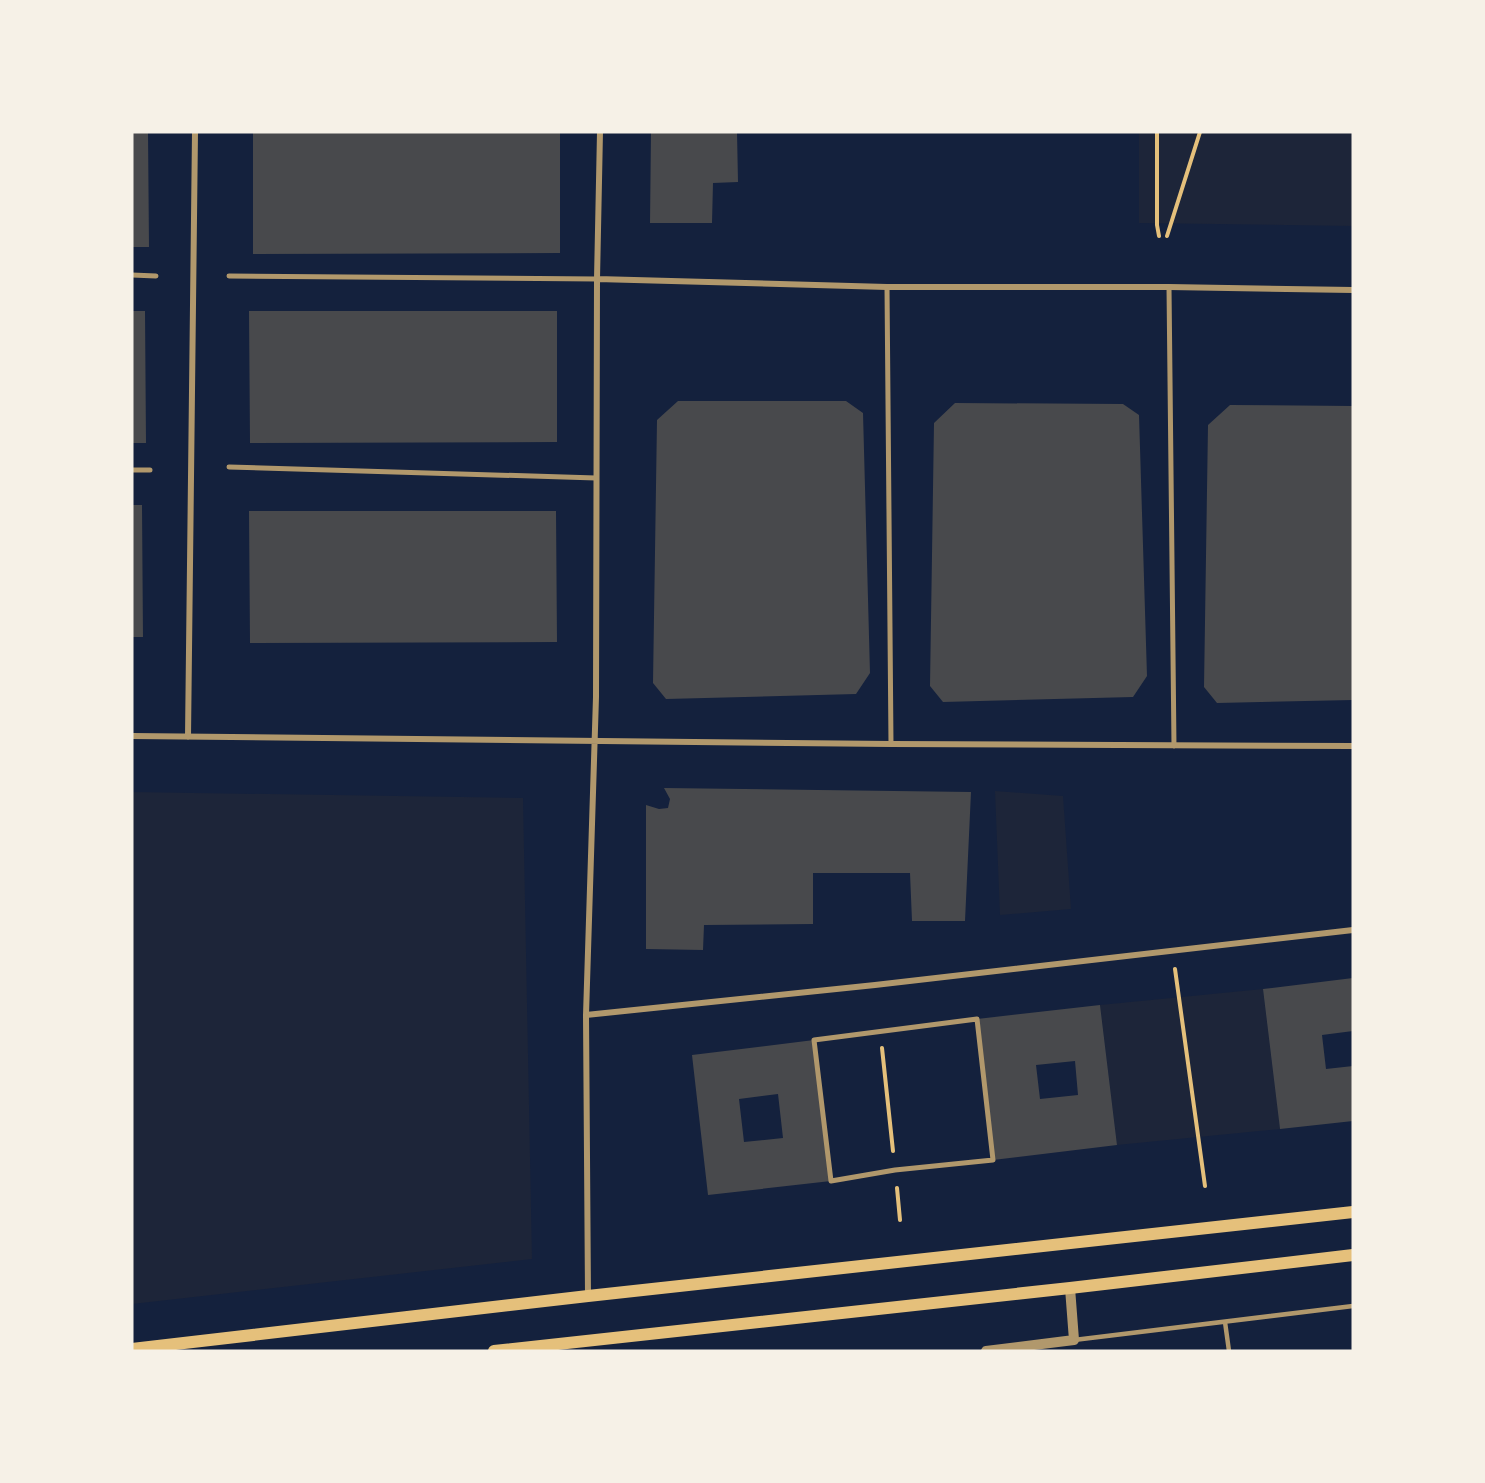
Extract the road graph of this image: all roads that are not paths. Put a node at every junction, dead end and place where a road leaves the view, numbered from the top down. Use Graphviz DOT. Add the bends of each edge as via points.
graph roads {
  1 [pos="195,132"];
  2 [pos="600,132"];
  3 [pos="132,275"];
  4 [pos="156,276"];
  5 [pos="229,276"];
  6 [pos="597,279"];
  7 [pos="887,287"];
  8 [pos="1169,287"];
  9 [pos="1353,290"];
  10 [pos="230,468"];
  11 [pos="132,470"];
  12 [pos="150,470"];
  13 [pos="596,478"];
  14 [pos="132,736"];
  15 [pos="189,737"];
  16 [pos="595,741"];
  17 [pos="891,744"];
  18 [pos="1174,746"];
  19 [pos="1353,746"];
  20 [pos="1353,930"];
  21 [pos="586,1015"];
  22 [pos="880,1030"];
  23 [pos="1353,1212"];
  24 [pos="1353,1255"];
  25 [pos="1070,1288"];
  26 [pos="588,1296"];
  27 [pos="1353,1306"];
  28 [pos="1226,1322"];
  29 [pos="1075,1346"];
  30 [pos="132,1349"];
  31 [pos="494,1351"];
  32 [pos="986,1351"];
  33 [pos="1229,1351"];
  1 -- 15 [label="street"];
  2 -- 6 [label="street"];
  3 -- 4 [label="street"];
  5 -- 6 [label="street"];
  6 -- 7 [label="street"];
  6 -- 13 [label="street"];
  7 -- 8 [label="street"];
  7 -- 17 [label="street"];
  8 -- 9 [label="street"];
  8 -- 18 [label="street"];
  10 -- 13 [label="street"];
  11 -- 12 [label="street"];
  13 -- 16 [label="street"];
  14 -- 15 [label="street"];
  15 -- 16 [label="street"];
  16 -- 17 [label="street"];
  16 -- 21 [label="street"];
  17 -- 18 [label="street"];
  18 -- 19 [label="street"];
  20 -- 21 [label="street"];
  21 -- 26 [label="street"];
  22 -- 22 [label="street" via="814,1040 831,1181 993,1160 977,1019"];
  23 -- 26 [label="main road"];
  24 -- 25 [label="main road"];
  25 -- 29 [label="street"];
  25 -- 31 [label="main road"];
  26 -- 30 [label="main road"];
  27 -- 28 [label="lane"];
  28 -- 29 [label="lane"];
  28 -- 33 [label="lane"];
  29 -- 32 [label="street"];
}
